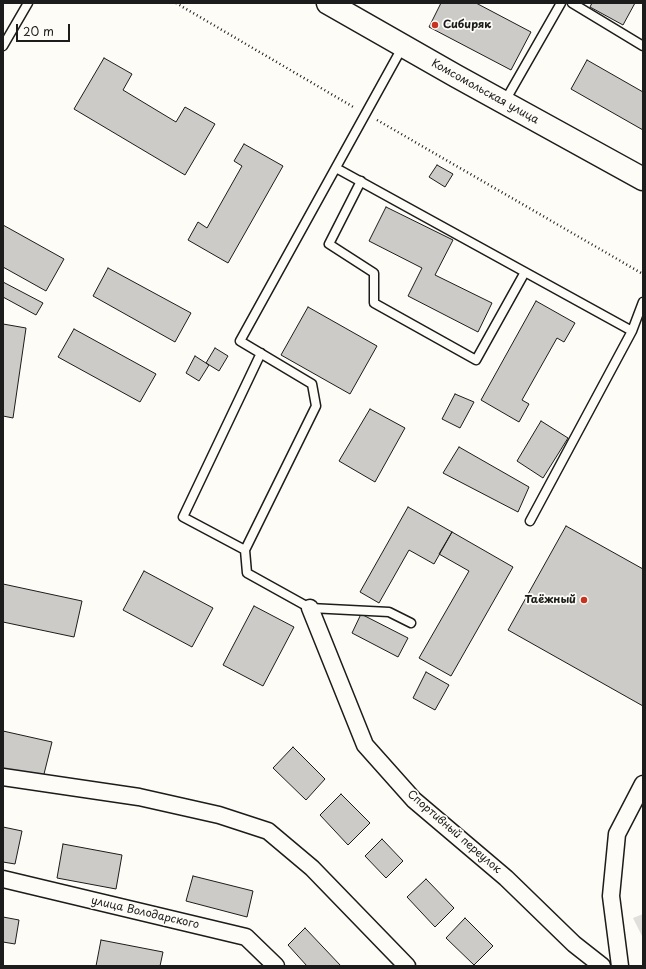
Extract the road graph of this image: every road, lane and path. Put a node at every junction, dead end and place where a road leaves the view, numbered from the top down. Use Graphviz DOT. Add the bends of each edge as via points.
graph roads {
  1 [pos="28,3"];
  2 [pos="176,3"];
  3 [pos="328,3"];
  4 [pos="561,3"];
  5 [pos="572,3"];
  6 [pos="3,46"];
  7 [pos="403,46"];
  8 [pos="643,46"];
  9 [pos="504,103"];
  10 [pos="366,114"];
  11 [pos="336,168"];
  12 [pos="643,179"];
  13 [pos="361,181"];
  14 [pos="525,272"];
  15 [pos="643,274"];
  16 [pos="643,302"];
  17 [pos="632,331"];
  18 [pos="261,353"];
  19 [pos="530,521"];
  20 [pos="246,550"];
  21 [pos="310,608"];
  22 [pos="411,623"];
  23 [pos="3,777"];
  24 [pos="642,787"];
  25 [pos="3,879"];
  26 [pos="276,966"];
  27 [pos="407,966"];
  28 [pos="602,966"];
  29 [pos="620,966"];
  1 -- 6 [label="lane"];
  2 -- 10 [label="path"];
  3 -- 7 [label="main road, Комсомольская улица"];
  4 -- 9 [label="lane"];
  5 -- 8 [label="lane"];
  7 -- 9 [label="main road, Комсомольская улица"];
  7 -- 10 [label="lane"];
  9 -- 12 [label="main road, Комсомольская улица"];
  10 -- 11 [label="lane"];
  10 -- 15 [label="path"];
  11 -- 13 [label="lane"];
  11 -- 18 [label="lane" via="240,340"];
  13 -- 14 [label="lane"];
  13 -- 14 [label="lane" via="329,244 374,272 374,303 476,360"];
  14 -- 17 [label="lane"];
  16 -- 17 [label="lane"];
  17 -- 19 [label="lane"];
  18 -- 20 [label="lane" via="312,384 316,406"];
  18 -- 20 [label="lane" via="183,517"];
  20 -- 21 [label="lane" via="247,573"];
  21 -- 22 [label="lane" via="389,612"];
  21 -- 28 [label="street, Спортивный переулок" via="365,745 414,800 506,878 574,944"];
  23 -- 27 [label="street" via="139,797 219,815 268,831 312,868"];
  24 -- 29 [label="street" via="617,834 610,896"];
  25 -- 26 [label="street, улица Володарского" via="246,937"];
}
